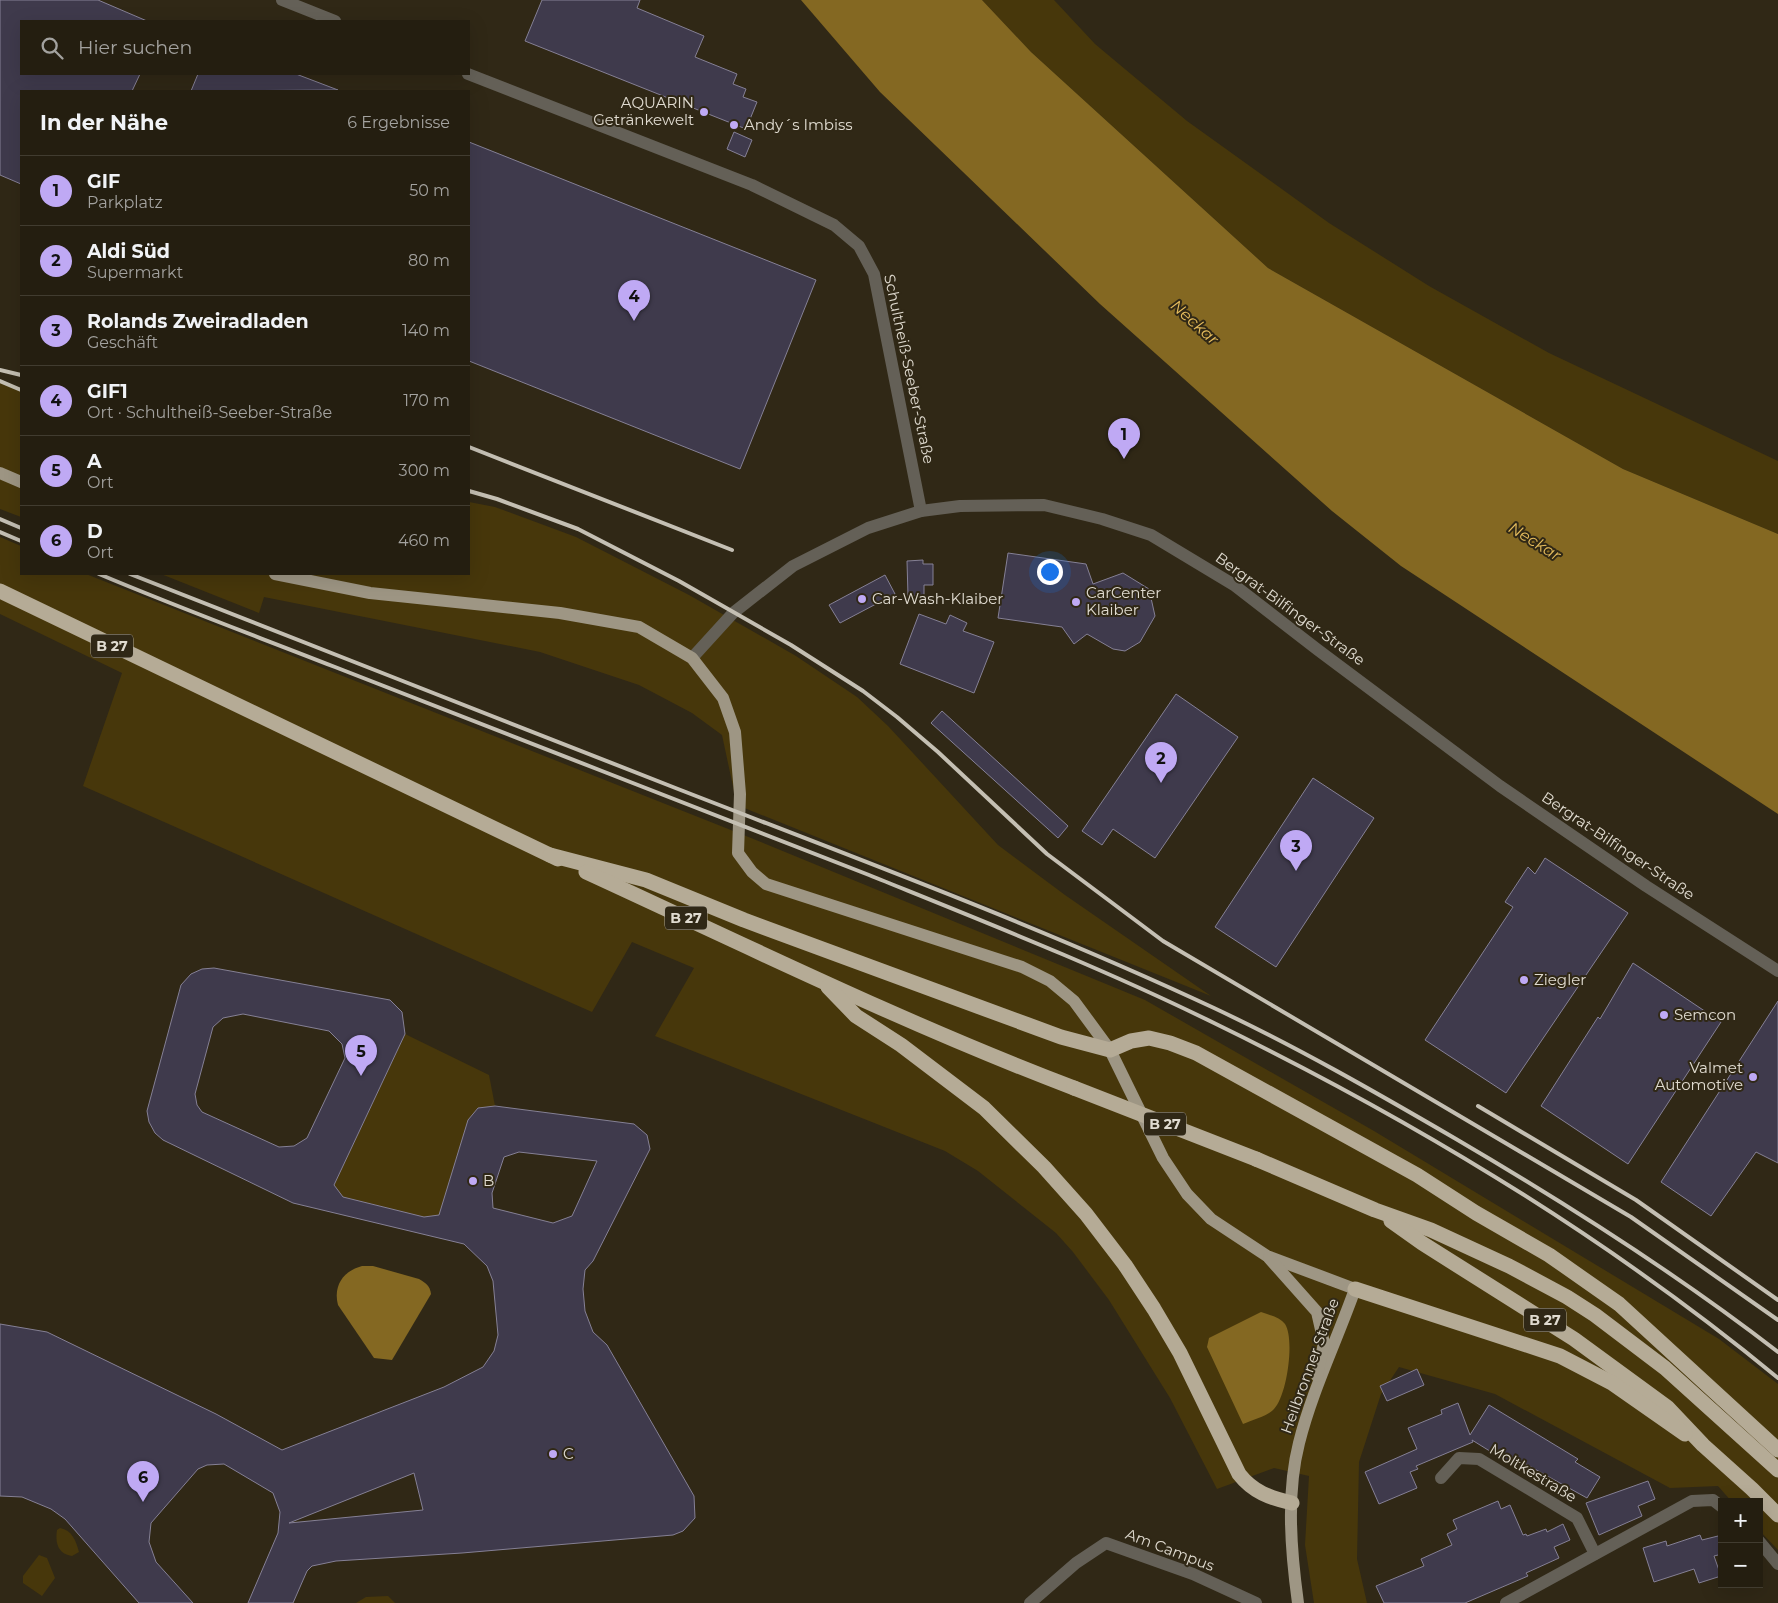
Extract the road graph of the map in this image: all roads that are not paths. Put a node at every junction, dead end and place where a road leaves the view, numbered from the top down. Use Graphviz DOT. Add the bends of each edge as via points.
graph roads {
  1 [pos="282,0"];
  2 [pos="333,20"];
  3 [pos="470,75"];
  4 [pos="0,473"];
  5 [pos="20,482"];
  6 [pos="922,511"];
  7 [pos="280,575"];
  8 [pos="0,591"];
  9 [pos="692,658"];
  10 [pos="550,856"];
  11 [pos="1778,971"];
  12 [pos="822,981"];
  13 [pos="1110,1050"];
  14 [pos="1376,1210"];
  15 [pos="1268,1256"];
  16 [pos="1355,1289"];
  17 [pos="1308,1415"];
  18 [pos="1703,1445"];
  19 [pos="1778,1450"];
  20 [pos="1778,1470"];
  21 [pos="1441,1478"];
  22 [pos="1292,1503"];
  23 [pos="1718,1504"];
  24 [pos="1778,1515"];
  25 [pos="1760,1543"];
  26 [pos="1595,1554"];
  27 [pos="1778,1564"];
  28 [pos="1030,1603"];
  29 [pos="1256,1603"];
  30 [pos="1298,1603"];
  31 [pos="1506,1603"];
  1 -- 2 [label="street"];
  3 -- 6 [label="street, Schultheiß-Seeber-Straße" via="752,185 834,225 851,238 874,274"];
  4 -- 5 [label="main road"];
  6 -- 9 [label="street, Bergrat-Bilfinger-Straße" via="868,528 793,566 733,613"];
  6 -- 11 [label="street, Bergrat-Bilfinger-Straße" via="960,506 1044,505 1151,535 1234,584 1500,786 1653,891"];
  7 -- 9 [label="main road" via="370,593 560,613 639,627"];
  8 -- 10 [label="highway, B 27"];
  9 -- 13 [label="main road" via="723,698 735,732 740,794 738,853 752,872 766,884 1022,968 1050,982 1074,1001"];
  10 -- 12 [label="highway, B 27"];
  10 -- 13 [label="highway" via="646,880 744,920 1060,1036"];
  12 -- 14 [label="highway, B 27, bridge" via="1011,1064 1256,1159"];
  12 -- 22 [label="highway" via="856,1016 901,1045 984,1108 1044,1167 1092,1222 1154,1309 1180,1353 1239,1474 1269,1498"];
  13 -- 15 [label="main road" via="1163,1158 1187,1194 1211,1219"];
  13 -- 19 [label="highway" via="1149,1038 1196,1054 1417,1175 1549,1255 1619,1304"];
  14 -- 18 [label="highway, B 27" via="1422,1243 1574,1339 1667,1407"];
  14 -- 20 [label="highway, B 27" via="1431,1230 1510,1266 1588,1311 1665,1368"];
  15 -- 16 [label="main road"];
  15 -- 17 [label="main road" via="1317,1312 1324,1343"];
  16 -- 17 [label="main road, Heilbronner Straße"];
  16 -- 18 [label="highway" via="1560,1356 1612,1383"];
  17 -- 22 [label="main road, Heilbronner Straße" via="1299,1444"];
  18 -- 24 [label="highway, B 27"];
  21 -- 26 [label="street, Moltkestraße" via="1459,1458 1479,1458 1577,1518"];
  22 -- 30 [label="main road, Heilbronner Straße"];
  23 -- 26 [label="street" via="1713,1500 1692,1501"];
  25 -- 27 [label="street"];
  26 -- 31 [label="street"];
  28 -- 29 [label="street, Am Campus" via="1076,1563 1106,1543 1193,1574"];
}
